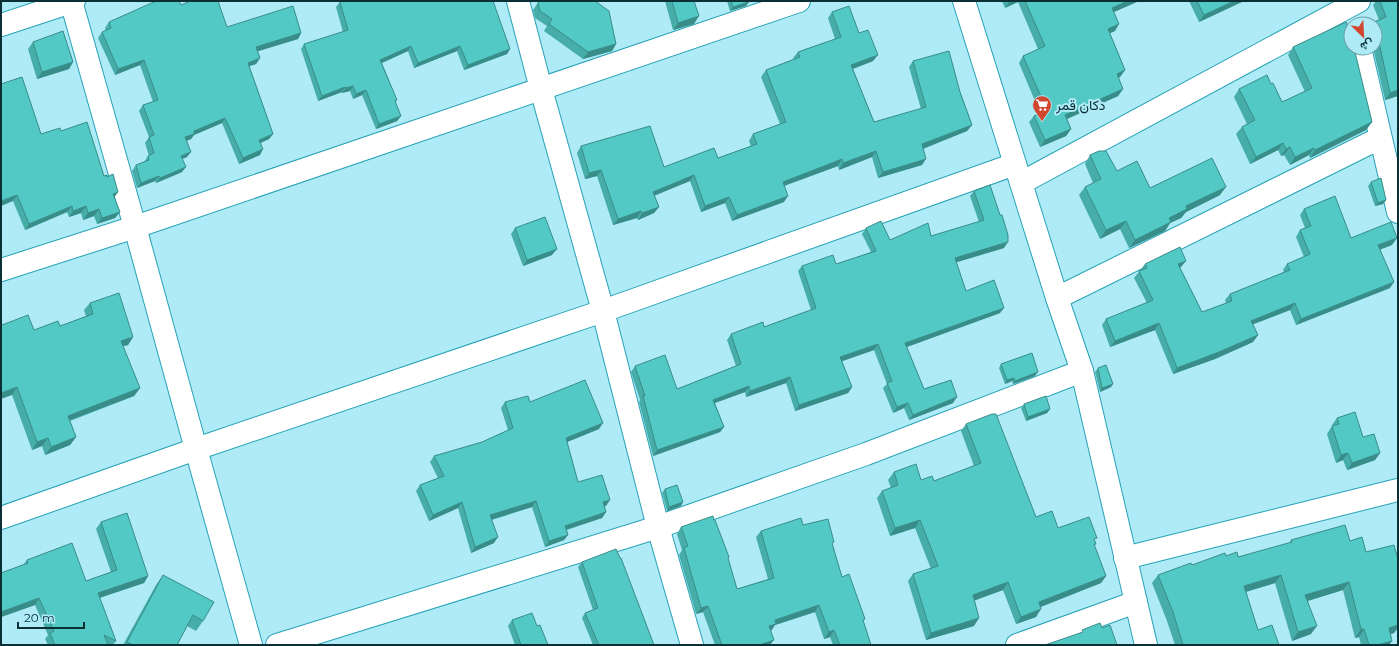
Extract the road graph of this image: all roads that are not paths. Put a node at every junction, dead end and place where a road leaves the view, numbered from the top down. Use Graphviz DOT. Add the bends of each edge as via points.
graph roads {
  1 [pos="72,1"];
  2 [pos="518,1"];
  3 [pos="799,1"];
  4 [pos="964,1"];
  5 [pos="1353,8"];
  6 [pos="1,25"];
  7 [pos="1362,56"];
  8 [pos="541,89"];
  9 [pos="1380,138"];
  10 [pos="1018,174"];
  11 [pos="1398,212"];
  12 [pos="135,227"];
  13 [pos="1,270"];
  14 [pos="1057,298"];
  15 [pos="603,311"];
  16 [pos="1082,371"];
  17 [pos="196,449"];
  18 [pos="1398,490"];
  19 [pos="1,518"];
  20 [pos="658,528"];
  21 [pos="1125,558"];
  22 [pos="1136,602"];
  23 [pos="252,645"];
  24 [pos="278,645"];
  25 [pos="692,645"];
  26 [pos="1017,645"];
  27 [pos="1146,645"];
  1 -- 6 [label="street"];
  1 -- 12 [label="street"];
  2 -- 8 [label="street"];
  3 -- 8 [label="street"];
  4 -- 10 [label="street"];
  5 -- 10 [label="street"];
  7 -- 9 [label="street"];
  8 -- 12 [label="street"];
  8 -- 15 [label="street"];
  9 -- 11 [label="street"];
  9 -- 14 [label="street"];
  10 -- 14 [label="street"];
  10 -- 15 [label="street"];
  12 -- 13 [label="street"];
  12 -- 17 [label="street"];
  14 -- 16 [label="street"];
  15 -- 17 [label="street"];
  15 -- 20 [label="street"];
  16 -- 20 [label="street" via="866,454"];
  16 -- 21 [label="street"];
  17 -- 19 [label="street"];
  17 -- 23 [label="street"];
  18 -- 21 [label="street"];
  20 -- 24 [label="street"];
  20 -- 25 [label="street"];
  21 -- 22 [label="street"];
  22 -- 26 [label="street"];
  22 -- 27 [label="street"];
}
